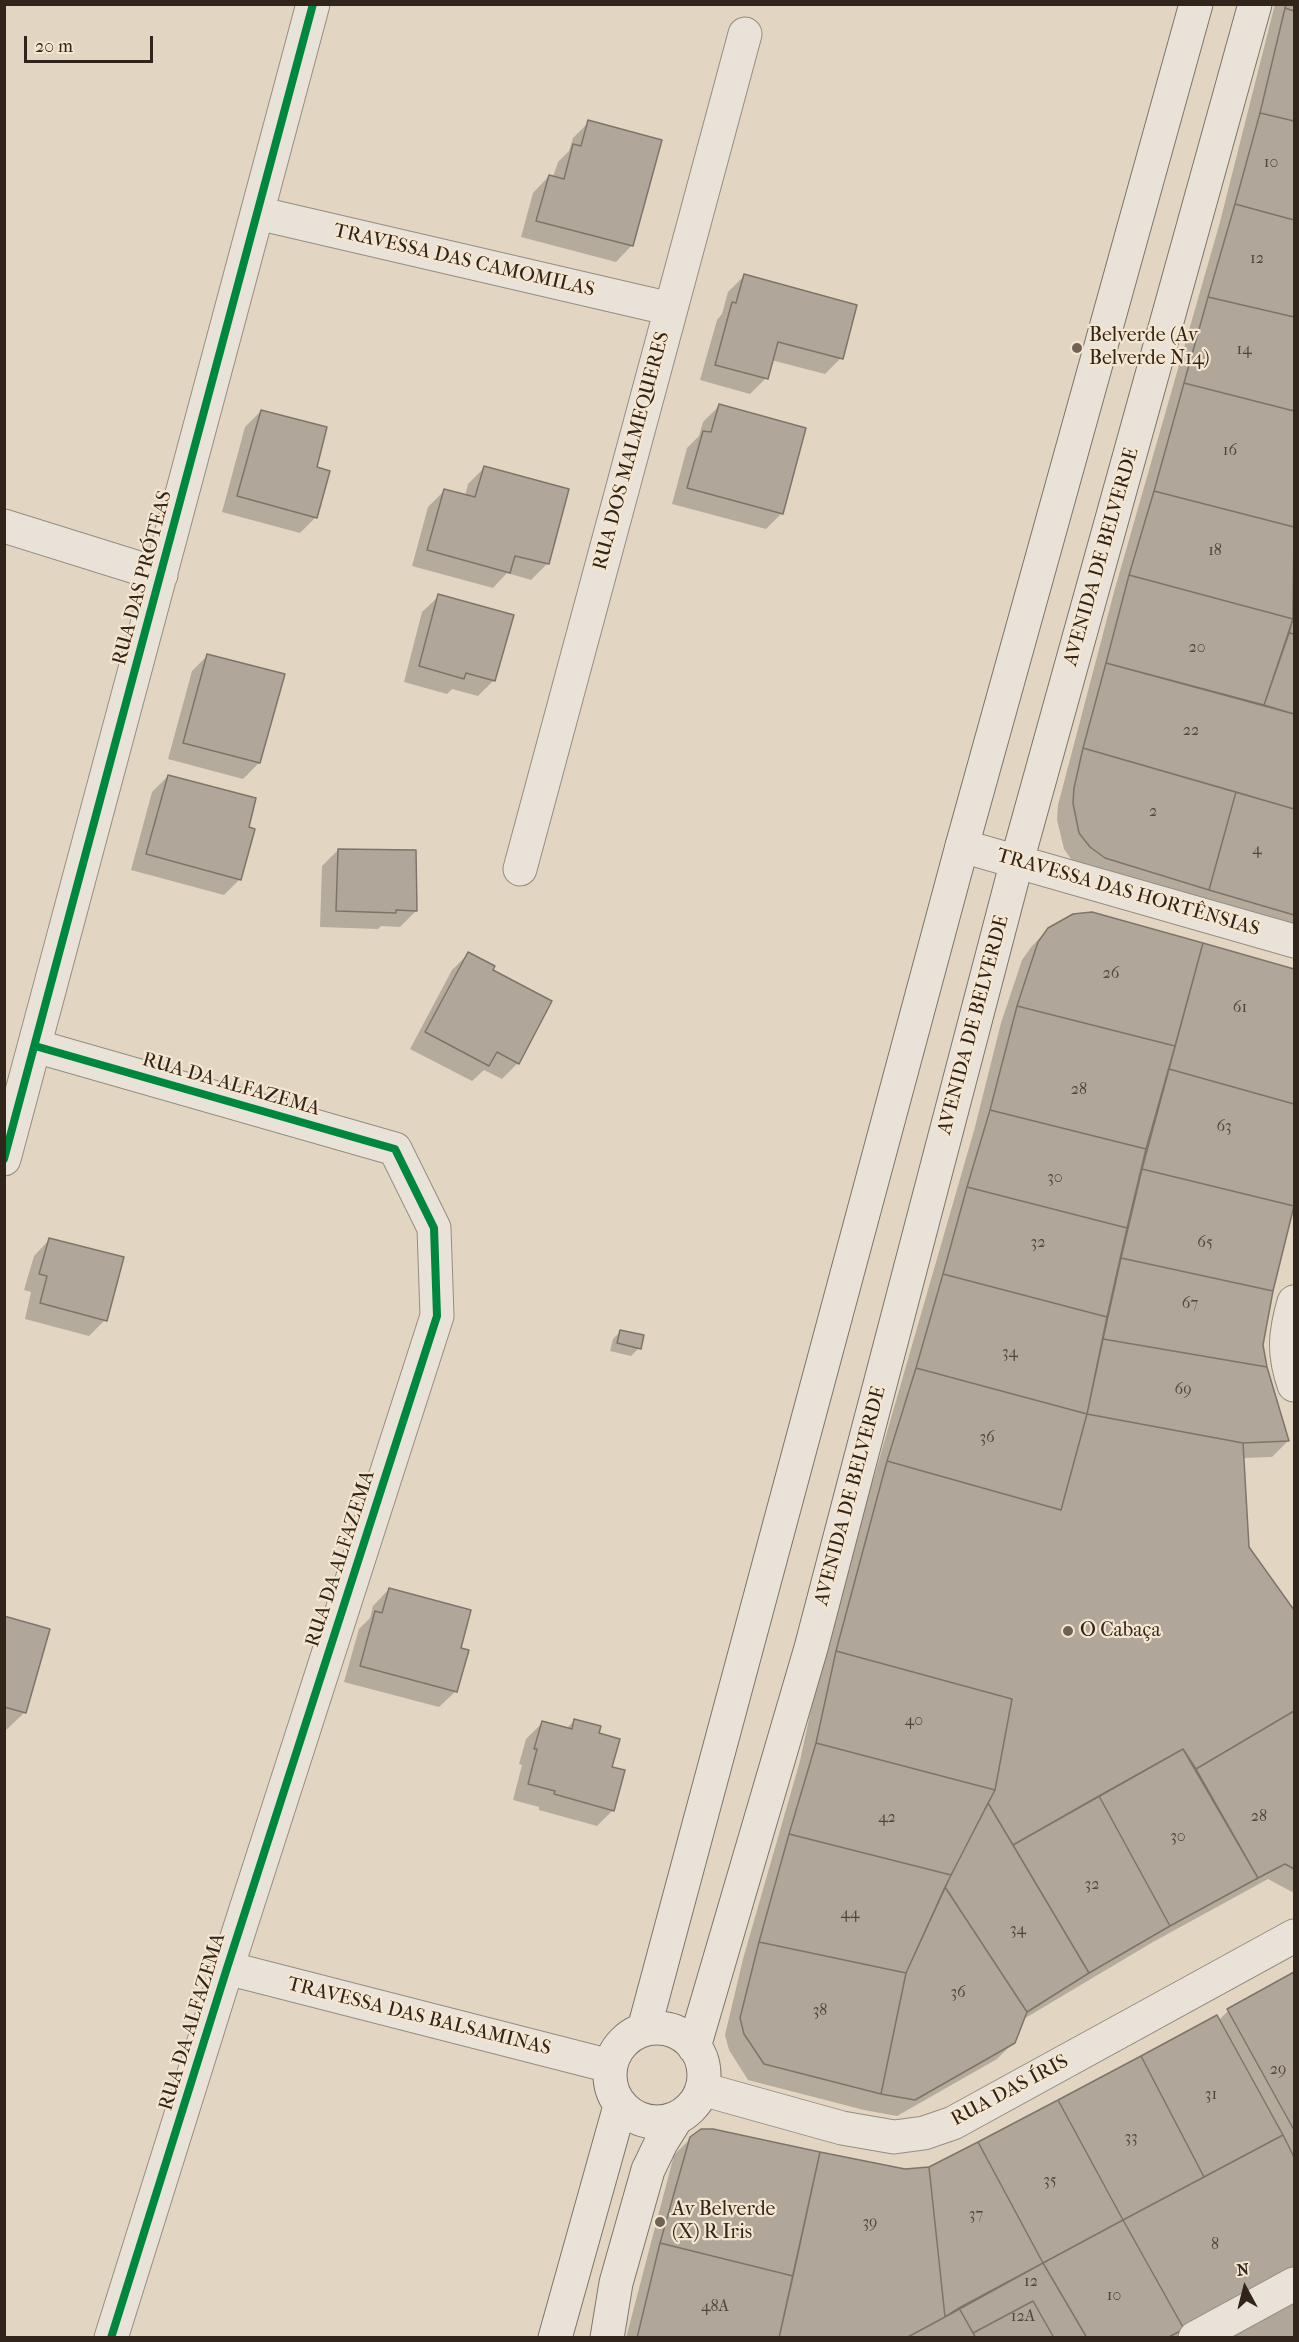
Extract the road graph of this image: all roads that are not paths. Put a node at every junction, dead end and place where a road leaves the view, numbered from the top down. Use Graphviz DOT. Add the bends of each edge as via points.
graph roads {
  1 [pos="313,4"];
  2 [pos="1196,4"];
  3 [pos="1255,4"];
  4 [pos="745,34"];
  5 [pos="257,213"];
  6 [pos="670,309"];
  7 [pos="4,526"];
  8 [pos="161,575"];
  9 [pos="962,846"];
  10 [pos="1017,861"];
  11 [pos="520,869"];
  12 [pos="1294,941"];
  13 [pos="35,1046"];
  14 [pos="4,1159"];
  15 [pos="1294,1302"];
  16 [pos="1294,1385"];
  17 [pos="1294,1936"];
  18 [pos="227,1968"];
  19 [pos="644,2029"];
  20 [pos="694,2047"];
  21 [pos="610,2066"];
  22 [pos="702,2089"];
  23 [pos="620,2106"];
  24 [pos="676,2119"];
  25 [pos="1294,2284"];
  26 [pos="111,2337"];
  27 [pos="555,2337"];
  28 [pos="607,2337"];
  29 [pos="1195,2337"];
  1 -- 5 [label="street, RUA DAS PRÓTEAS"];
  2 -- 9 [label="street"];
  3 -- 10 [label="street, AVENIDA DE BELVERDE"];
  4 -- 6 [label="street, RUA DOS MALMEQUERES"];
  5 -- 6 [label="street, TRAVESSA DAS CAMOMILAS"];
  5 -- 8 [label="street, RUA DAS PRÓTEAS"];
  6 -- 11 [label="street, RUA DOS MALMEQUERES"];
  7 -- 8 [label="street"];
  8 -- 13 [label="street, RUA DAS PRÓTEAS"];
  9 -- 10 [label="street, TRAVESSA DAS HORTÊNSIAS"];
  9 -- 19 [label="street"];
  10 -- 12 [label="street, TRAVESSA DAS HORTÊNSIAS"];
  10 -- 20 [label="street, AVENIDA DE BELVERDE" via="811,1648"];
  13 -- 14 [label="street, RUA DAS PRÓTEAS"];
  13 -- 18 [label="street, RUA DA ALFAZEMA" via="395,1149 434,1228 437,1316"];
  15 -- 16 [label="street" via="1286,1347"];
  17 -- 22 [label="street, RUA DAS ÍRIS" via="953,2123 924,2133 894,2137 842,2128"];
  18 -- 21 [label="street, TRAVESSA DAS BALSAMINAS"];
  18 -- 26 [label="street, RUA DA ALFAZEMA"];
  19 -- 20 [label="street" via="675,2032"];
  19 -- 21 [label="street" via="618,2048"];
  20 -- 22 [label="street" via="704,2067"];
  21 -- 23 [label="street" via="612,2092"];
  22 -- 24 [label="street" via="690,2110"];
  23 -- 24 [label="street" via="646,2122"];
  23 -- 27 [label="street"];
  24 -- 28 [label="street" via="648,2169 616,2283"];
  25 -- 29 [label="street"];
}
